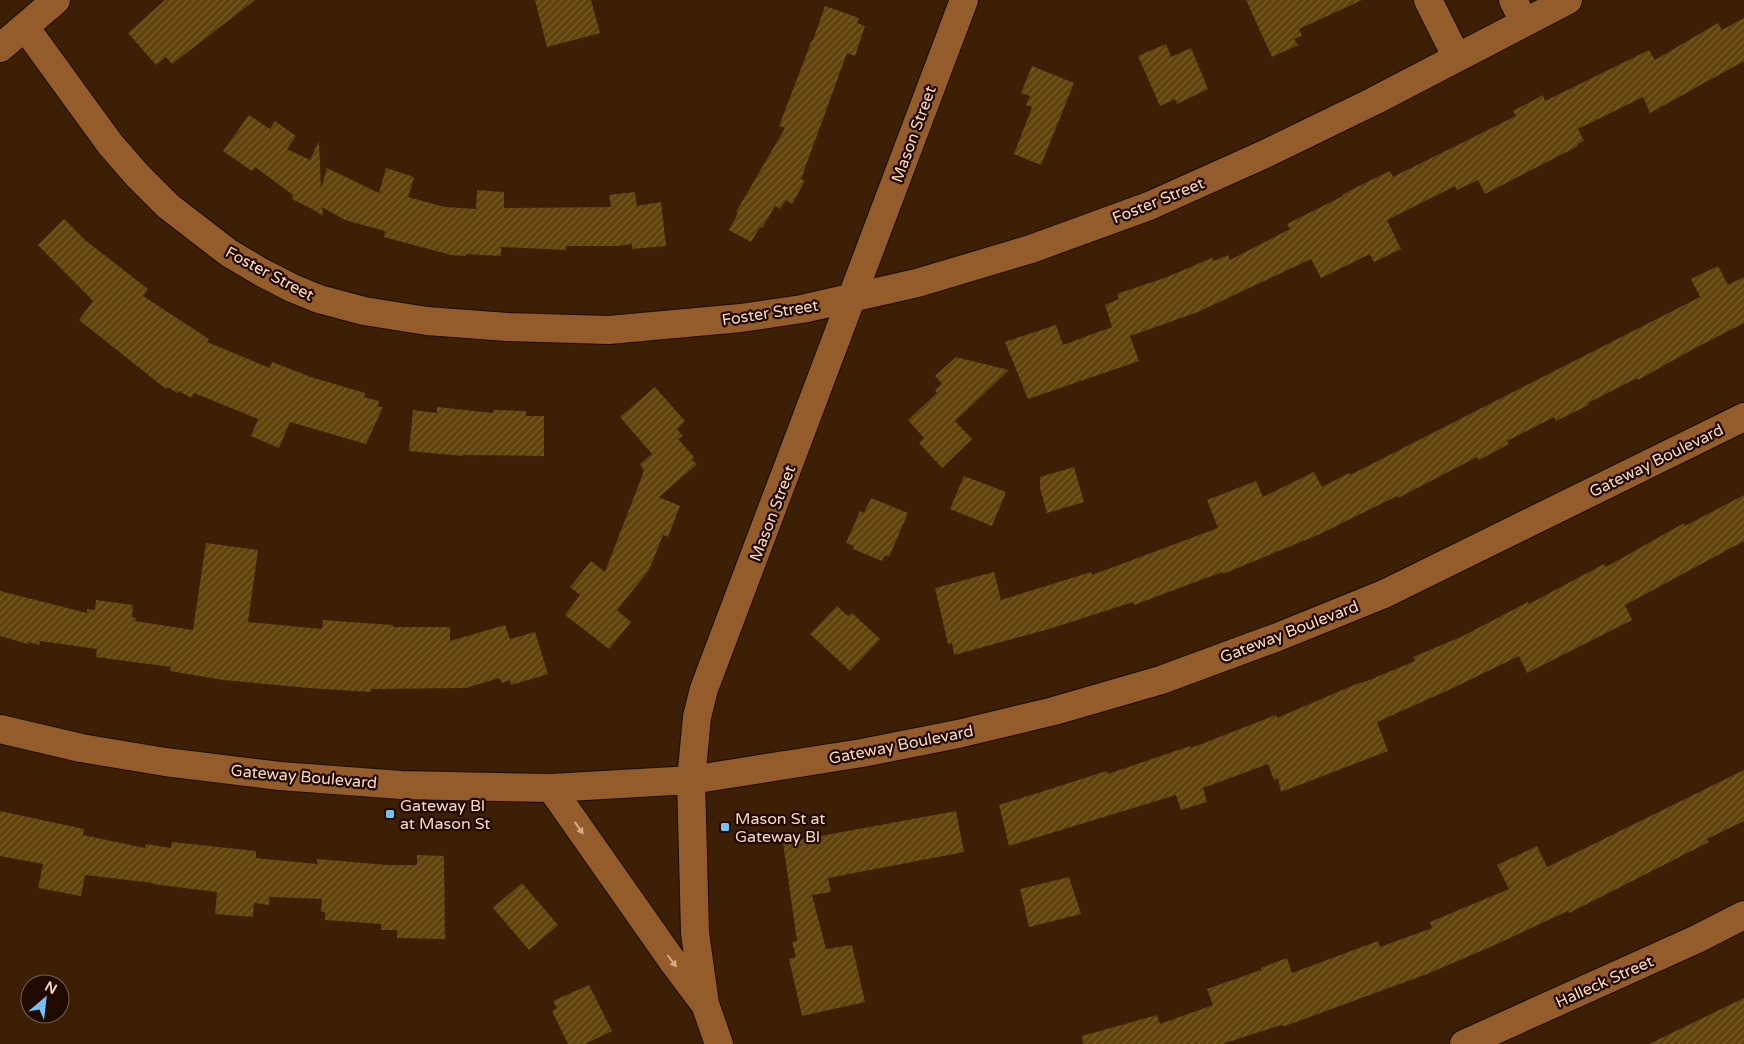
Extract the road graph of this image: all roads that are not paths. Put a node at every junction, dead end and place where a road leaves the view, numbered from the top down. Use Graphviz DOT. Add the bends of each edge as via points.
graph roads {
  1 [pos="56,0"];
  2 [pos="964,0"];
  3 [pos="1428,0"];
  4 [pos="1568,0"];
  5 [pos="1519,11"];
  6 [pos="25,27"];
  7 [pos="0,48"];
  8 [pos="1456,58"];
  9 [pos="853,297"];
  10 [pos="1744,416"];
  11 [pos="0,729"];
  12 [pos="691,780"];
  13 [pos="551,788"];
  14 [pos="1744,915"];
  15 [pos="705,1004"];
  16 [pos="719,1044"];
  17 [pos="1464,1044"];
  1 -- 6 [label="street"];
  2 -- 9 [label="street, Mason Street"];
  3 -- 8 [label="street"];
  4 -- 5 [label="street, Foster Street"];
  5 -- 8 [label="street, Foster Street"];
  6 -- 7 [label="street"];
  6 -- 9 [label="street, Foster Street" via="110,144 168,206 229,253 276,280 319,299 364,311 427,321 610,330 741,318"];
  8 -- 9 [label="street, Foster Street" via="1274,150 1149,206 1031,249 916,284"];
  9 -- 12 [label="street, Mason Street" via="704,689 696,717"];
  10 -- 12 [label="street, Gateway Boulevard" via="1384,594 1161,680 958,734"];
  11 -- 13 [label="street, Gateway Boulevard" via="166,762 280,776 401,785"];
  12 -- 13 [label="street, Gateway Boulevard"];
  12 -- 15 [label="street, Mason Street" via="695,933"];
  13 -- 15 [label="street, one-way"];
  14 -- 17 [label="street, Halleck Street"];
  15 -- 16 [label="street, Mason Street"];
}
